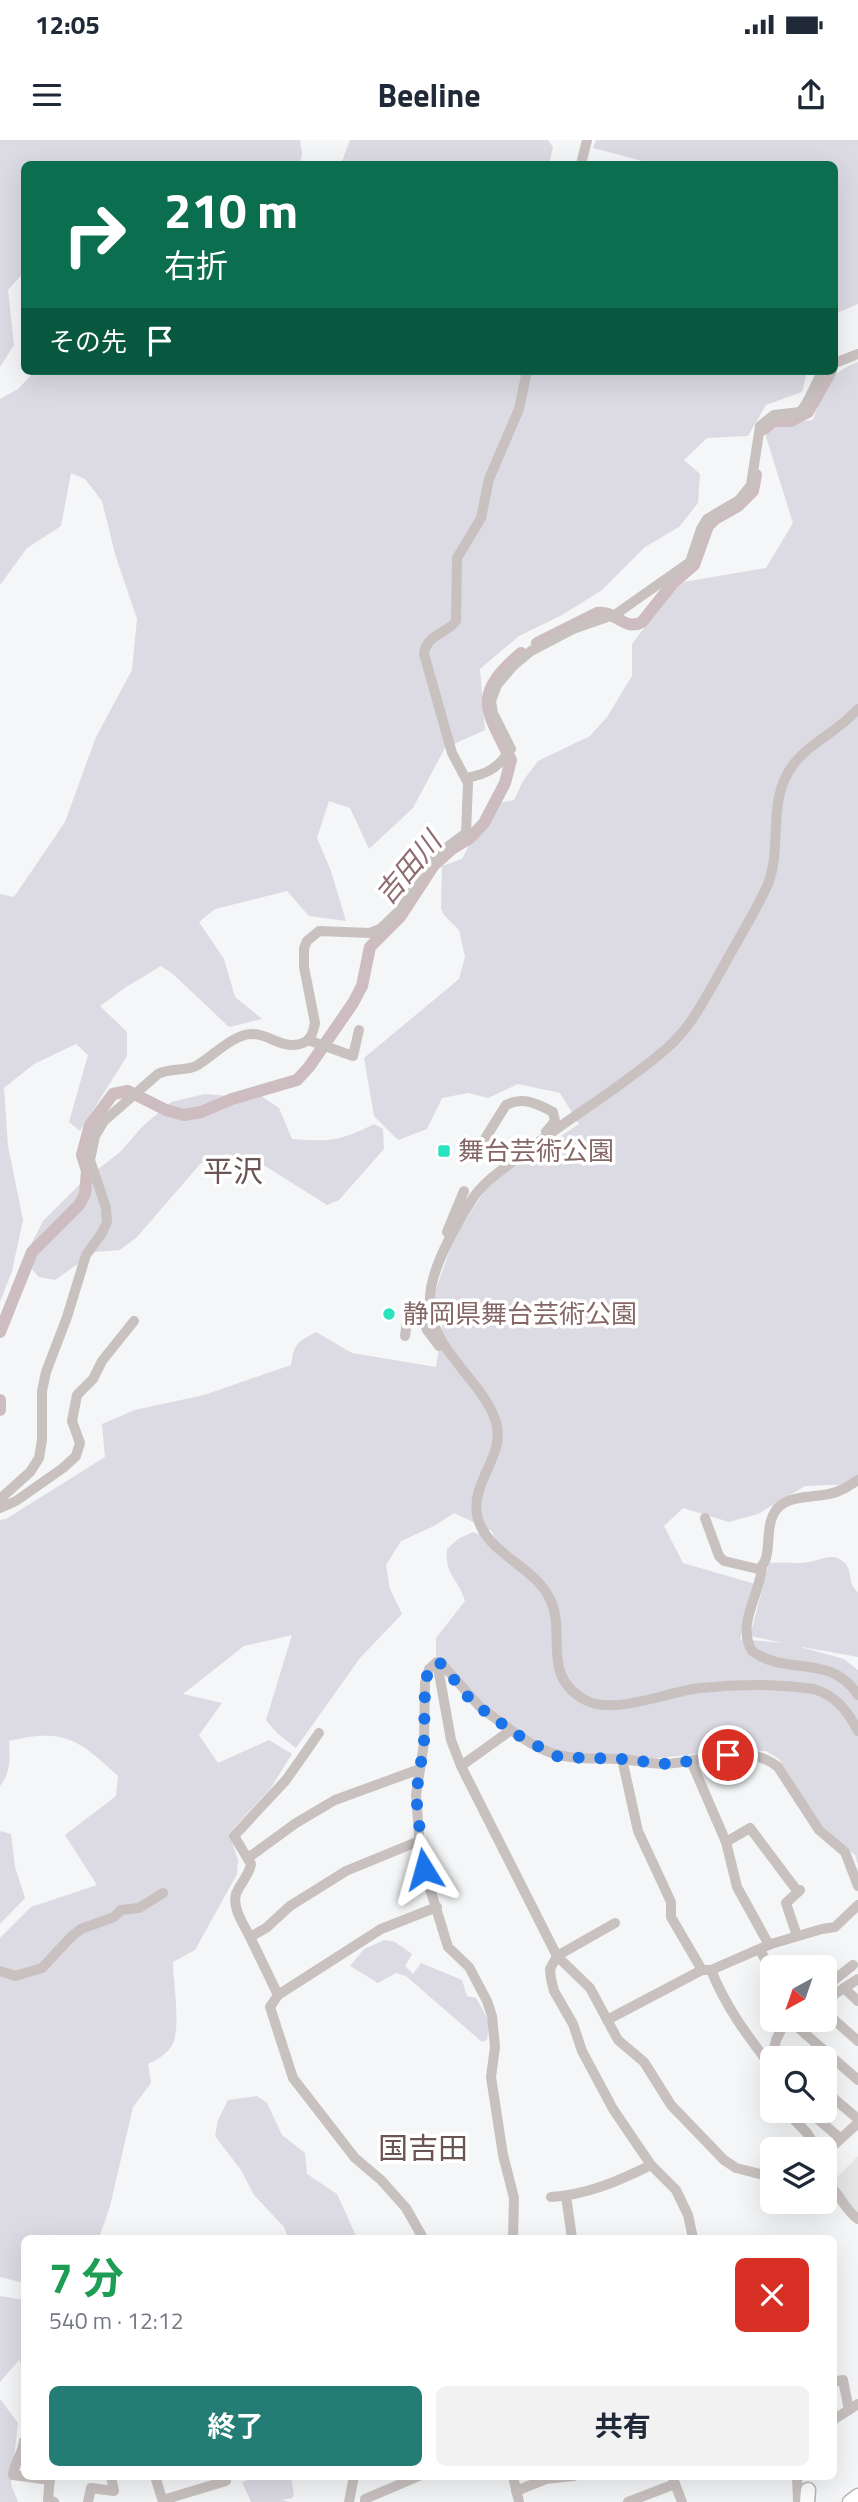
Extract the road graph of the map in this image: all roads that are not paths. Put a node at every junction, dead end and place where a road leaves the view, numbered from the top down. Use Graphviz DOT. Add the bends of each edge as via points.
graph roads {
  1 [pos="587,140"];
  2 [pos="582,161"];
  3 [pos="858,354"];
  4 [pos="838,362"];
  5 [pos="526,375"];
  6 [pos="821,375"];
  7 [pos="858,709"];
  8 [pos="466,778"];
  9 [pos="359,1030"];
  10 [pos="308,1040"];
  11 [pos="553,1112"];
  12 [pos="568,1121"];
  13 [pos="486,1137"];
  14 [pos="528,1149"];
  15 [pos="464,1191"];
  16 [pos="442,1258"];
  17 [pos="134,1321"];
  18 [pos="405,1336"];
  19 [pos="447,1350"];
  20 [pos="858,1480"];
  21 [pos="0,1499"];
  22 [pos="0,1508"];
  23 [pos="705,1518"];
  24 [pos="762,1567"];
  25 [pos="437,1662"];
  26 [pos="858,1695"];
  27 [pos="511,1730"];
  28 [pos="858,1731"];
  29 [pos="319,1733"];
  30 [pos="622,1759"];
  31 [pos="691,1761"];
  32 [pos="461,1766"];
  33 [pos="420,1769"];
  34 [pos="419,1841"];
  35 [pos="726,1842"];
  36 [pos="248,1858"];
  37 [pos="858,1886"];
  38 [pos="163,1893"];
  39 [pos="858,1905"];
  40 [pos="437,1907"];
  41 [pos="615,1922"];
  42 [pos="797,1936"];
  43 [pos="250,1937"];
  44 [pos="764,1947"];
  45 [pos="767,1955"];
  46 [pos="557,1956"];
  47 [pos="853,1965"];
  48 [pos="707,1970"];
  49 [pos="0,1971"];
  50 [pos="837,1978"];
  51 [pos="858,1979"];
  52 [pos="844,1988"];
  53 [pos="837,1993"];
  54 [pos="278,1995"];
  55 [pos="858,2001"];
  56 [pos="607,2020"];
  57 [pos="837,2022"];
  58 [pos="801,2032"];
  59 [pos="858,2041"];
  60 [pos="813,2046"];
  61 [pos="760,2049"];
  62 [pos="837,2066"];
  63 [pos="858,2080"];
  64 [pos="837,2102"];
  65 [pos="858,2121"];
  66 [pos="797,2123"];
  67 [pos="822,2123"];
  68 [pos="810,2137"];
  69 [pos="840,2138"];
  70 [pos="837,2141"];
  71 [pos="651,2165"];
  72 [pos="760,2174"];
  73 [pos="837,2193"];
  74 [pos="566,2196"];
  75 [pos="551,2197"];
  76 [pos="858,2219"];
  77 [pos="421,2235"];
  78 [pos="513,2235"];
  79 [pos="572,2235"];
  80 [pos="692,2235"];
  81 [pos="837,2381"];
  82 [pos="854,2407"];
  83 [pos="837,2418"];
  84 [pos="21,2454"];
  85 [pos="21,2476"];
  86 [pos="50,2480"];
  87 [pos="112,2480"];
  88 [pos="156,2480"];
  89 [pos="353,2480"];
  90 [pos="410,2480"];
  91 [pos="543,2480"];
  92 [pos="673,2480"];
  93 [pos="797,2480"];
  94 [pos="226,2481"];
  95 [pos="858,2496"];
  96 [pos="518,2497"];
  97 [pos="163,2501"];
  98 [pos="54,2502"];
  99 [pos="88,2502"];
  100 [pos="349,2502"];
  101 [pos="365,2502"];
  102 [pos="628,2502"];
  103 [pos="682,2502"];
  104 [pos="797,2502"];
  105 [pos="850,2502"];
  1 -- 2 [label="street"];
  3 -- 4 [label="street"];
  5 -- 8 [label="street" via="519,409 489,480 481,518 457,558 456,621 434,636 424,654 452,753"];
  6 -- 8 [label="street" via="811,401 800,412 774,415 760,426 751,485 739,500 707,519 690,562 616,614 573,629 513,666 491,701 511,749 493,770"];
  7 -- 12 [label="street" via="806,751 787,773 777,801 774,868 768,884 687,1027 667,1048"];
  8 -- 10 [label="street" via="466,833 425,869 397,913 375,932 319,931 307,941 304,967 314,1023"];
  9 -- 10 [label="street" via="353,1056"];
  10 -- 21 [label="street" via="296,1045 248,1034 196,1065 158,1074 99,1127 90,1160 107,1222 86,1255 43,1382 39,1458"];
  11 -- 12 [label="street"];
  11 -- 13 [label="street" via="528,1101 511,1102"];
  11 -- 14 [label="street" via="553,1125"];
  12 -- 14 [label="street"];
  14 -- 16 [label="street" via="475,1195"];
  15 -- 16 [label="street" via="444,1238"];
  16 -- 19 [label="street" via="429,1298 435,1330"];
  17 -- 22 [label="street" via="78,1395 72,1421 80,1443 76,1456 26,1495"];
  18 -- 19 [label="street" via="408,1315 419,1309 431,1338"];
  19 -- 28 [label="street" via="490,1406 499,1431 499,1443 478,1496 479,1520 494,1545 551,1600 557,1664 576,1695 592,1703 614,1705 700,1688 814,1689 834,1697"];
  20 -- 24 [label="street" via="831,1494 780,1505 770,1524"];
  23 -- 24 [label="street" via="724,1561"];
  24 -- 26 [label="street" via="747,1624 752,1651 772,1663 839,1675"];
  25 -- 27 [label="street" via="480,1707"];
  25 -- 32 [label="street" via="451,1740"];
  25 -- 33 [label="street" via="425,1683"];
  27 -- 30 [label="street" via="559,1757"];
  27 -- 32 [label="street"];
  29 -- 36 [label="street" via="286,1780 234,1836"];
  30 -- 31 [label="street" via="663,1764"];
  30 -- 48 [label="street" via="638,1831 671,1902 671,1917"];
  31 -- 35 [label="street"];
  31 -- 37 [label="street" via="714,1755 769,1760 819,1830 845,1852"];
  32 -- 46 [label="street"];
  33 -- 34 [label="street" via="416,1795"];
  33 -- 36 [label="street" via="335,1800"];
  34 -- 40 [label="street"];
  34 -- 43 [label="street" via="346,1871"];
  35 -- 42 [label="street" via="750,1828 799,1891 786,1903"];
  35 -- 44 [label="street" via="737,1887"];
  36 -- 43 [label="street" via="251,1867 235,1896"];
  38 -- 49 [label="street" via="139,1908 121,1910 81,1930 42,1968 15,1976"];
  39 -- 42 [label="street" via="835,1927"];
  40 -- 54 [label="street" via="381,1928"];
  40 -- 78 [label="street" via="448,1947 469,1967 492,2016 495,2047 491,2077 514,2198"];
  41 -- 46 [label="street"];
  42 -- 44 [label="street"];
  43 -- 54 [label="street"];
  44 -- 45 [label="street"];
  44 -- 48 [label="street"];
  46 -- 56 [label="street" via="590,1988"];
  46 -- 71 [label="street" via="551,1969 554,1991 598,2083"];
  47 -- 50 [label="street"];
  48 -- 56 [label="street"];
  48 -- 61 [label="street" via="733,2017"];
  51 -- 52 [label="street"];
  52 -- 53 [label="street"];
  52 -- 55 [label="street"];
  54 -- 77 [label="street" via="270,2007 293,2078 355,2158 406,2208"];
  56 -- 72 [label="street" via="625,2048 644,2062 671,2105 724,2161"];
  57 -- 59 [label="street"];
  58 -- 60 [label="street"];
  62 -- 63 [label="street"];
  64 -- 65 [label="street"];
  65 -- 69 [label="street"];
  66 -- 68 [label="street"];
  67 -- 69 [label="street"];
  69 -- 70 [label="street"];
  71 -- 74 [label="street"];
  71 -- 80 [label="street" via="676,2190"];
  73 -- 76 [label="street"];
  74 -- 75 [label="street"];
  74 -- 79 [label="street"];
  81 -- 82 [label="street" via="843,2380"];
  82 -- 83 [label="street"];
  84 -- 85 [label="street" via="13,2475"];
  86 -- 98 [label="street" via="48,2500"];
  87 -- 99 [label="street" via="114,2491 91,2488"];
  88 -- 97 [label="street"];
  89 -- 100 [label="street"];
  90 -- 101 [label="street"];
  91 -- 96 [label="street"];
  92 -- 102 [label="street"];
  92 -- 103 [label="street"];
  93 -- 104 [label="street"];
  94 -- 97 [label="street"];
  95 -- 105 [label="highway"];
}
